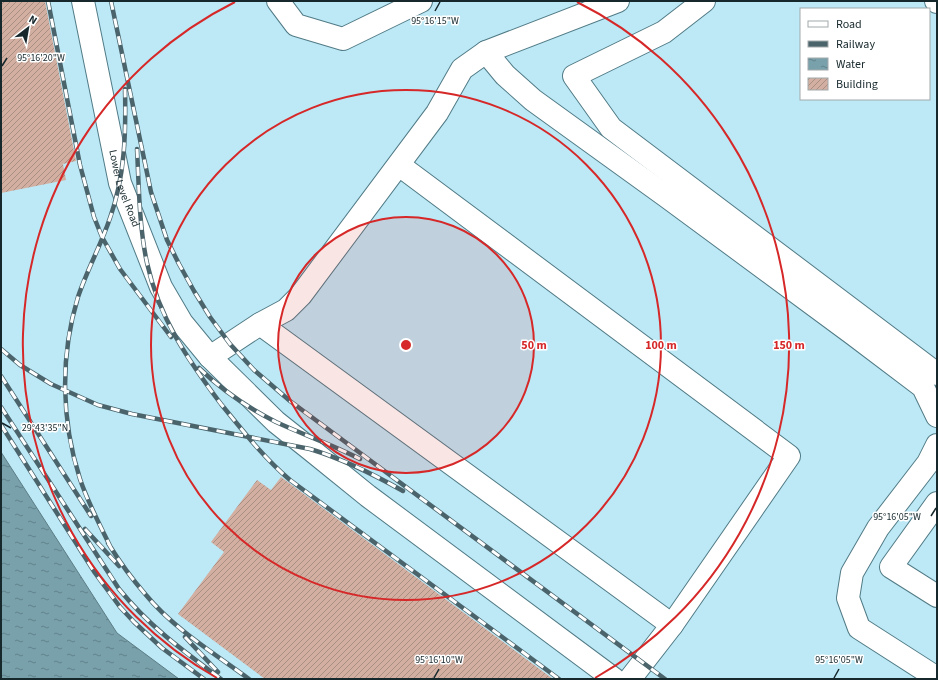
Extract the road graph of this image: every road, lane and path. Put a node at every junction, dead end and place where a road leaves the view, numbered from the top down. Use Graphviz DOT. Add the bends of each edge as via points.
graph roads {
  1 [pos="83,1"];
  2 [pos="278,1"];
  3 [pos="421,1"];
  4 [pos="618,1"];
  5 [pos="704,1"];
  6 [pos="486,52"];
  7 [pos="399,165"];
  8 [pos="260,324"];
  9 [pos="210,357"];
  10 [pos="937,374"];
  11 [pos="937,416"];
  12 [pos="937,445"];
  13 [pos="937,503"];
  14 [pos="937,596"];
  15 [pos="672,624"];
  16 [pos="937,678"];
  17 [pos="614,679"];
  18 [pos="630,679"];
  1 -- 9 [label="lane, Lower Level Road" via="120,183 161,287 182,323"];
  2 -- 3 [label="lane" via="296,25 343,39"];
  4 -- 6 [label="lane"];
  5 -- 10 [label="lane" via="664,32 574,76 611,128"];
  6 -- 7 [label="lane" via="462,69 437,113"];
  6 -- 11 [label="lane" via="505,75 533,100 923,387"];
  7 -- 8 [label="lane" via="301,295 286,310"];
  7 -- 15 [label="lane" via="789,456"];
  8 -- 9 [label="lane"];
  8 -- 15 [label="lane"];
  9 -- 17 [label="lane, Lower Level Road" via="276,422 351,482"];
  12 -- 16 [label="lane" via="928,463 878,528 852,573 848,598 859,628"];
  13 -- 14 [label="lane" via="891,567"];
  15 -- 18 [label="lane"];
}
